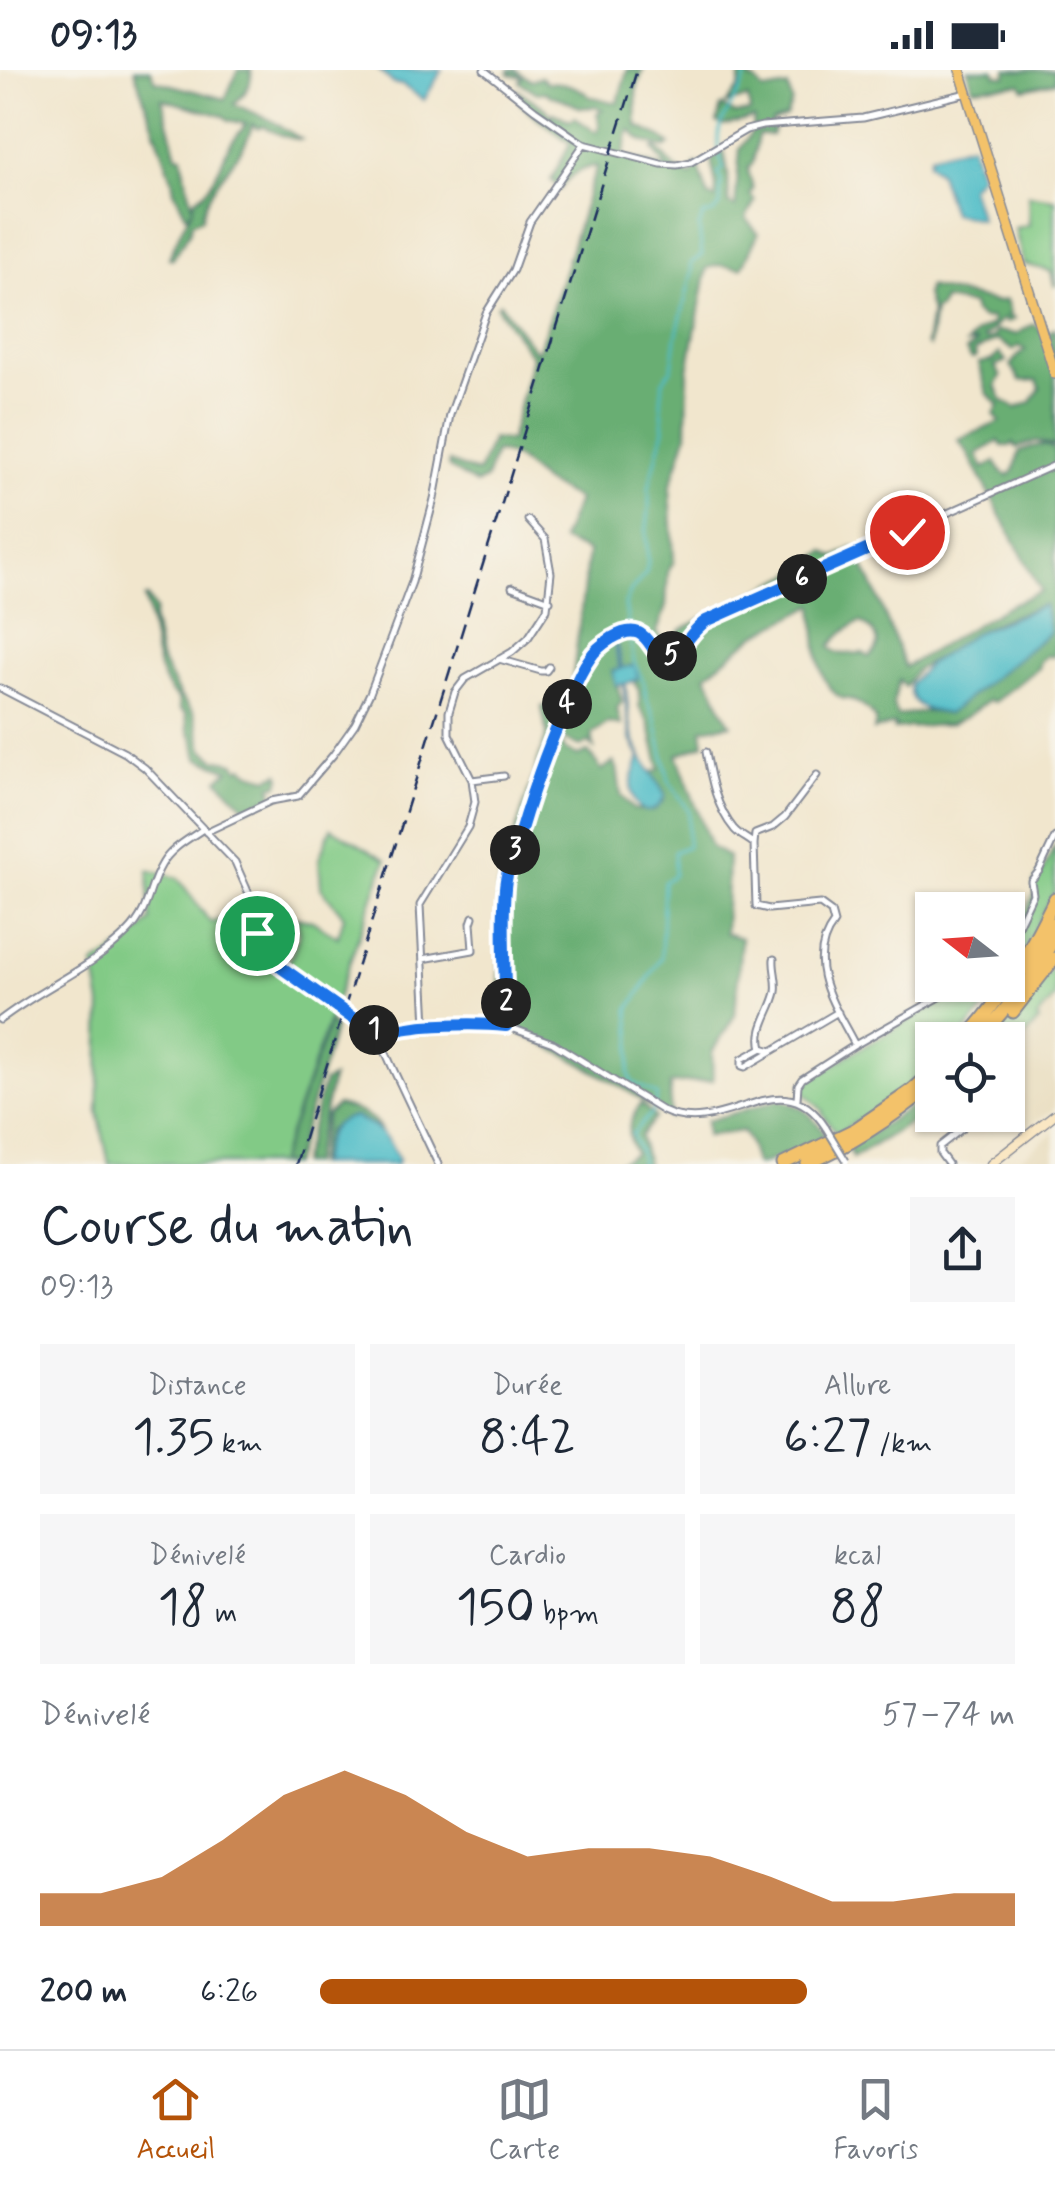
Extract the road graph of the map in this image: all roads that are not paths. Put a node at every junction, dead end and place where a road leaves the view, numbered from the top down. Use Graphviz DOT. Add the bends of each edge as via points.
graph roads {
  1 [pos="484,70"];
  2 [pos="960,70"];
  3 [pos="967,93"];
  4 [pos="584,144"];
  5 [pos="1055,374"];
  6 [pos="1055,464"];
  7 [pos="528,520"];
  8 [pos="512,587"];
  9 [pos="550,601"];
  10 [pos="499,659"];
  11 [pos="548,667"];
  12 [pos="0,688"];
  13 [pos="706,752"];
  14 [pos="817,775"];
  15 [pos="504,776"];
  16 [pos="472,780"];
  17 [pos="204,830"];
  18 [pos="1055,837"];
  19 [pos="754,844"];
  20 [pos="1055,898"];
  21 [pos="1025,911"];
  22 [pos="473,917"];
  23 [pos="1055,922"];
  24 [pos="1055,938"];
  25 [pos="1055,958"];
  26 [pos="423,959"];
  27 [pos="774,959"];
  28 [pos="932,1002"];
  29 [pos="838,1012"];
  30 [pos="0,1020"];
  31 [pos="982,1022"];
  32 [pos="984,1022"];
  33 [pos="997,1022"];
  34 [pos="1001,1022"];
  35 [pos="426,1026"];
  36 [pos="506,1026"];
  37 [pos="380,1031"];
  38 [pos="856,1045"];
  39 [pos="762,1048"];
  40 [pos="772,1051"];
  41 [pos="915,1088"];
  42 [pos="915,1092"];
  43 [pos="797,1100"];
  44 [pos="1055,1117"];
  45 [pos="959,1132"];
  46 [pos="847,1162"];
  47 [pos="438,1164"];
  48 [pos="784,1164"];
  49 [pos="807,1164"];
  50 [pos="948,1164"];
  51 [pos="994,1164"];
  1 -- 4 [label="street"];
  2 -- 3 [label="main road"];
  3 -- 4 [label="street" via="863,118 762,126 677,165"];
  3 -- 5 [label="main road"];
  4 -- 17 [label="street" via="530,222 517,262 482,322 450,416 412,582 354,724 298,796"];
  6 -- 36 [label="street" via="706,621 673,656 655,652 639,631 600,647 584,667 539,770 505,883"];
  7 -- 9 [label="street" via="545,538"];
  8 -- 9 [label="street"];
  9 -- 10 [label="street" via="528,638"];
  10 -- 11 [label="street" via="529,669"];
  10 -- 16 [label="street" via="464,680 448,712 449,734"];
  12 -- 17 [label="street" via="125,753"];
  13 -- 19 [label="street" via="715,794 736,832"];
  14 -- 19 [label="street" via="785,817 755,834"];
  15 -- 16 [label="street"];
  16 -- 26 [label="street" via="468,827 420,905"];
  17 -- 30 [label="street" via="170,852 147,906 124,936"];
  17 -- 37 [label="street" via="235,862 270,956 362,1026"];
  18 -- 21 [label="street" via="1031,881"];
  19 -- 29 [label="street" via="756,906 820,904 831,912 822,970"];
  20 -- 31 [label="highway" via="1012,981"];
  22 -- 26 [label="street" via="473,950"];
  23 -- 32 [label="highway" via="1010,994"];
  24 -- 33 [label="highway"];
  25 -- 34 [label="highway"];
  26 -- 35 [label="street"];
  27 -- 39 [label="street" via="777,986"];
  28 -- 38 [label="street"];
  29 -- 38 [label="street"];
  29 -- 40 [label="street"];
  35 -- 36 [label="street"];
  35 -- 37 [label="street"];
  36 -- 43 [label="street" via="553,1043 677,1117 695,1119 776,1097"];
  37 -- 47 [label="street"];
  38 -- 43 [label="street" via="802,1079"];
  39 -- 40 [label="street"];
  39 -- 40 [label="street" via="742,1058 742,1066"];
  41 -- 48 [label="highway" via="855,1129"];
  42 -- 49 [label="highway" via="883,1123"];
  43 -- 46 [label="street, bridge" via="817,1113"];
  44 -- 51 [label="main road"];
  45 -- 50 [label="street" via="940,1146"];
}
